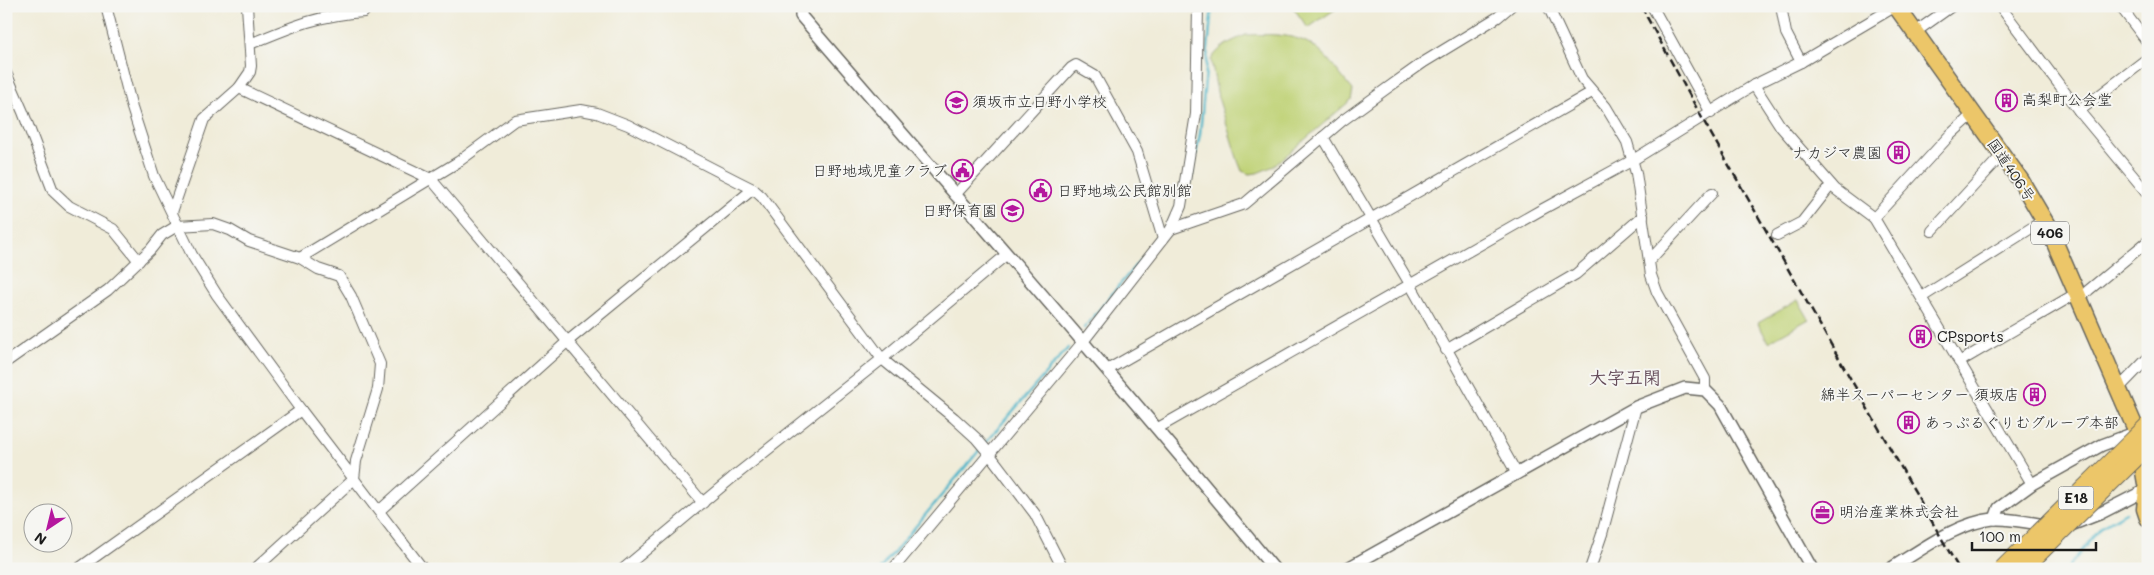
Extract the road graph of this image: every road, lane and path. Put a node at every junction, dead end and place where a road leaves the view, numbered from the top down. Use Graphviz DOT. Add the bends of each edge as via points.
graph roads {
  1 [pos="106,6"];
  2 [pos="247,6"];
  3 [pos="368,6"];
  4 [pos="801,6"];
  5 [pos="1198,6"];
  6 [pos="1511,6"];
  7 [pos="1548,6"];
  8 [pos="1652,6"];
  9 [pos="1780,6"];
  10 [pos="1896,6"];
  11 [pos="1952,6"];
  12 [pos="2000,6"];
  13 [pos="2120,6"];
  14 [pos="1914,33"];
  15 [pos="2148,43"];
  16 [pos="250,44"];
  17 [pos="2148,58"];
  18 [pos="1802,62"];
  19 [pos="6,73"];
  20 [pos="1754,85"];
  21 [pos="239,88"];
  22 [pos="1592,92"];
  23 [pos="2079,111"];
  24 [pos="1711,113"];
  25 [pos="1972,115"];
  26 [pos="1323,137"];
  27 [pos="2002,155"];
  28 [pos="1633,160"];
  29 [pos="431,179"];
  30 [pos="1832,185"];
  31 [pos="753,189"];
  32 [pos="1712,193"];
  33 [pos="2148,194"];
  34 [pos="954,195"];
  35 [pos="172,212"];
  36 [pos="1643,216"];
  37 [pos="1874,218"];
  38 [pos="1371,219"];
  39 [pos="2044,220"];
  40 [pos="177,226"];
  41 [pos="1171,229"];
  42 [pos="1932,231"];
  43 [pos="1777,235"];
  44 [pos="1163,239"];
  45 [pos="2148,241"];
  46 [pos="1006,255"];
  47 [pos="300,258"];
  48 [pos="139,261"];
  49 [pos="1649,261"];
  50 [pos="1410,284"];
  51 [pos="2078,296"];
  52 [pos="1922,297"];
  53 [pos="568,341"];
  54 [pos="1082,343"];
  55 [pos="1446,350"];
  56 [pos="2148,358"];
  57 [pos="882,359"];
  58 [pos="6,362"];
  59 [pos="1959,362"];
  60 [pos="1107,370"];
  61 [pos="2118,389"];
  62 [pos="1705,390"];
  63 [pos="1636,407"];
  64 [pos="300,410"];
  65 [pos="1158,428"];
  66 [pos="2144,434"];
  67 [pos="985,449"];
  68 [pos="1516,474"];
  69 [pos="354,479"];
  70 [pos="2032,484"];
  71 [pos="2148,490"];
  72 [pos="704,502"];
  73 [pos="379,511"];
  74 [pos="2148,518"];
  75 [pos="1994,519"];
  76 [pos="264,560"];
  77 [pos="78,569"];
  78 [pos="254,569"];
  79 [pos="271,569"];
  80 [pos="423,569"];
  81 [pos="623,569"];
  82 [pos="893,569"];
  83 [pos="1063,569"];
  84 [pos="1274,569"];
  85 [pos="1346,569"];
  86 [pos="1590,569"];
  87 [pos="1812,569"];
  88 [pos="1890,569"];
  89 [pos="2003,569"];
  90 [pos="2022,569"];
  1 -- 35 [label="street" via="132,108 154,176"];
  2 -- 16 [label="street"];
  3 -- 16 [label="street" via="364,12 334,14 296,24"];
  4 -- 34 [label="street" via="801,16"];
  5 -- 41 [label="street" via="1196,114 1182,206"];
  6 -- 26 [label="street" via="1424,62"];
  7 -- 22 [label="street" via="1582,79"];
  8 -- 24 [label="street"];
  9 -- 18 [label="street" via="1786,33"];
  10 -- 14 [label="highway, 国道406号 / 406"];
  10 -- 18 [label="street"];
  11 -- 14 [label="street"];
  12 -- 23 [label="street"];
  13 -- 15 [label="street"];
  14 -- 25 [label="highway, 国道406号 / 406"];
  16 -- 21 [label="street" via="250,72"];
  17 -- 23 [label="street"];
  18 -- 20 [label="street"];
  19 -- 48 [label="street" via="54,191 69,206 113,229"];
  20 -- 24 [label="street"];
  20 -- 30 [label="street" via="1781,127"];
  21 -- 29 [label="street"];
  21 -- 35 [label="street" via="204,119"];
  22 -- 28 [label="street" via="1606,107 1627,142"];
  22 -- 38 [label="street"];
  23 -- 33 [label="street"];
  24 -- 28 [label="street"];
  25 -- 27 [label="highway, 国道406号 / 406"];
  25 -- 37 [label="street"];
  26 -- 38 [label="street"];
  26 -- 41 [label="street" via="1244,204"];
  27 -- 39 [label="highway, 国道406号 / 406"];
  27 -- 42 [label="street"];
  28 -- 36 [label="street"];
  28 -- 50 [label="street"];
  29 -- 31 [label="street" via="515,120 581,110 597,112 628,125"];
  29 -- 47 [label="street"];
  29 -- 53 [label="street"];
  30 -- 37 [label="street"];
  30 -- 43 [label="street" via="1802,222"];
  31 -- 53 [label="street"];
  31 -- 57 [label="street" via="773,210"];
  32 -- 49 [label="street"];
  34 -- 44 [label="street" via="1076,65 1095,76 1136,152"];
  34 -- 46 [label="street"];
  35 -- 40 [label="street"];
  36 -- 49 [label="street"];
  36 -- 55 [label="street" via="1576,274"];
  37 -- 52 [label="street"];
  38 -- 50 [label="street"];
  38 -- 60 [label="street"];
  39 -- 51 [label="highway, 国道406号 / 406"];
  39 -- 52 [label="street"];
  40 -- 47 [label="street" via="213,224 249,241"];
  40 -- 48 [label="street" via="162,235"];
  40 -- 64 [label="street" via="217,295"];
  41 -- 44 [label="street"];
  44 -- 54 [label="street"];
  45 -- 51 [label="street"];
  46 -- 54 [label="street"];
  46 -- 57 [label="street"];
  47 -- 69 [label="street" via="318,269 340,276 380,364 378,389 356,461"];
  48 -- 58 [label="street" via="108,290"];
  49 -- 62 [label="street" via="1657,292 1704,379"];
  50 -- 55 [label="street"];
  50 -- 65 [label="street"];
  51 -- 59 [label="street"];
  51 -- 61 [label="highway, 国道406号 / 406"];
  52 -- 59 [label="street"];
  53 -- 72 [label="street"];
  53 -- 73 [label="street"];
  54 -- 60 [label="street"];
  54 -- 67 [label="street"];
  55 -- 68 [label="street"];
  56 -- 61 [label="street"];
  57 -- 67 [label="street" via="954,418"];
  57 -- 72 [label="street"];
  59 -- 70 [label="street"];
  60 -- 65 [label="street"];
  61 -- 66 [label="highway, 国道406号 / 406"];
  62 -- 63 [label="street" via="1685,388"];
  62 -- 87 [label="street" via="1720,405"];
  63 -- 68 [label="street"];
  63 -- 86 [label="street"];
  64 -- 69 [label="street"];
  64 -- 77 [label="street"];
  65 -- 84 [label="street"];
  66 -- 70 [label="street" via="2102,445"];
  66 -- 71 [label="highway, 国道406号 / 406"];
  66 -- 89 [label="highway, E18, bridge"];
  66 -- 90 [label="highway, E18, bridge"];
  67 -- 82 [label="street"];
  67 -- 83 [label="street" via="1035,514"];
  68 -- 85 [label="street"];
  69 -- 73 [label="street"];
  69 -- 76 [label="street"];
  70 -- 75 [label="street" via="1999,508"];
  71 -- 74 [label="highway, 国道406号 / 406" via="2145,509"];
  71 -- 75 [label="street" via="2071,524 2053,526"];
  72 -- 81 [label="street"];
  73 -- 80 [label="street"];
  75 -- 88 [label="street" via="1951,533"];
  76 -- 78 [label="street"];
  76 -- 79 [label="street"];
}
